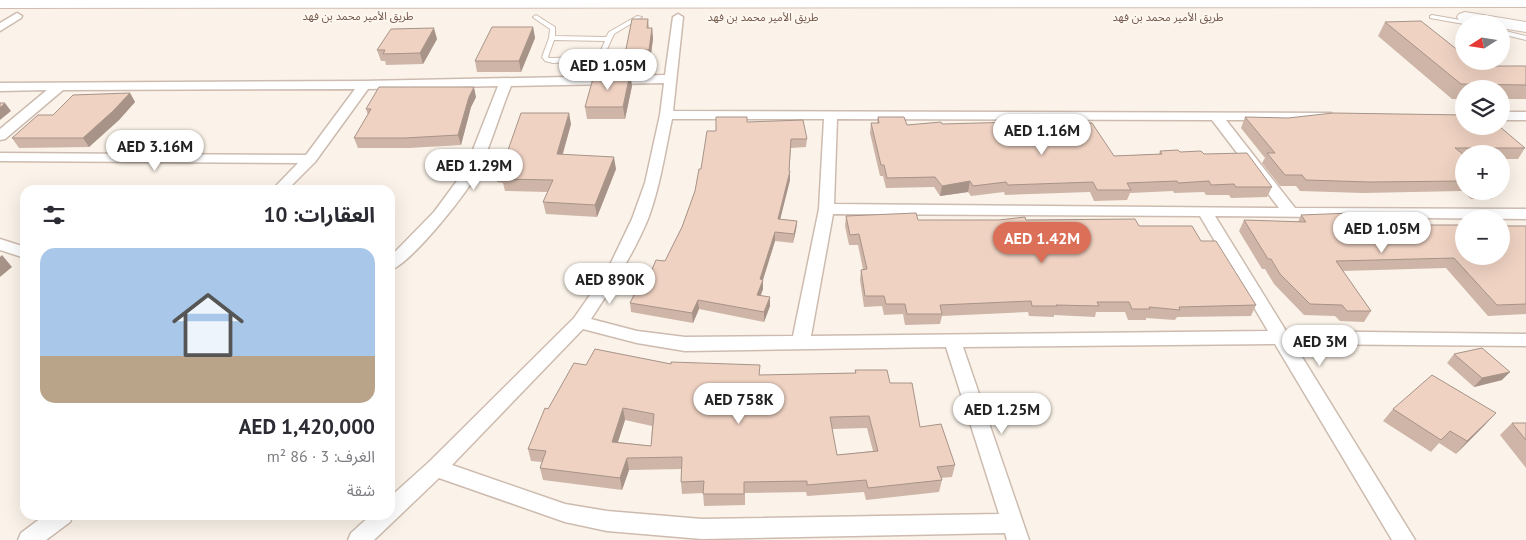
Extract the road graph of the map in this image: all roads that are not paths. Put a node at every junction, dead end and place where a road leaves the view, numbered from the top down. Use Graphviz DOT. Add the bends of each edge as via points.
graph roads {
  1 [pos="1386,1"];
  2 [pos="1424,1"];
  3 [pos="1526,2"];
  4 [pos="0,4"];
  5 [pos="677,6"];
  6 [pos="1526,9"];
  7 [pos="0,16"];
  8 [pos="17,16"];
  9 [pos="1403,16"];
  10 [pos="536,17"];
  11 [pos="639,17"];
  12 [pos="1526,17"];
  13 [pos="1510,18"];
  14 [pos="1455,19"];
  15 [pos="1510,25"];
  16 [pos="1526,27"];
  17 [pos="0,28"];
  18 [pos="1510,34"];
  19 [pos="552,38"];
  20 [pos="1526,38"];
  21 [pos="608,39"];
  22 [pos="670,79"];
  23 [pos="506,82"];
  24 [pos="364,85"];
  25 [pos="0,87"];
  26 [pos="58,88"];
  27 [pos="666,115"];
  28 [pos="831,116"];
  29 [pos="1216,116"];
  30 [pos="1335,116"];
  31 [pos="1510,116"];
  32 [pos="1526,116"];
  33 [pos="0,136"];
  34 [pos="0,157"];
  35 [pos="310,159"];
  36 [pos="284,185"];
  37 [pos="826,209"];
  38 [pos="1206,212"];
  39 [pos="1291,212"];
  40 [pos="1526,214"];
  41 [pos="0,244"];
  42 [pos="20,251"];
  43 [pos="395,261"];
  44 [pos="580,322"];
  45 [pos="1282,337"];
  46 [pos="952,340"];
  47 [pos="1526,340"];
  48 [pos="801,342"];
  49 [pos="436,468"];
  50 [pos="395,506"];
  51 [pos="55,520"];
  52 [pos="381,520"];
  53 [pos="1015,532"];
  54 [pos="29,540"];
  55 [pos="359,540"];
  56 [pos="1404,540"];
  1 -- 2 [label="street, طريق الأمير محمد بن فهد"];
  1 -- 5 [label="street, طريق الأمير محمد بن فهد"];
  2 -- 3 [label="street, طريق الأمير محمد بن فهد"];
  4 -- 5 [label="street, طريق الأمير محمد بن فهد"];
  5 -- 9 [label="street, طريق الأمير محمد بن فهد"];
  5 -- 11 [label="street, طريق الأمير محمد بن فهد"];
  5 -- 22 [label="street"];
  6 -- 9 [label="street" via="1411,11"];
  7 -- 8 [label="street, طريق الأمير محمد بن فهد"];
  8 -- 10 [label="street, طريق الأمير محمد بن فهد"];
  8 -- 17 [label="street"];
  9 -- 14 [label="street, طريق الأمير محمد بن فهد"];
  10 -- 11 [label="street, طريق الأمير محمد بن فهد"];
  10 -- 19 [label="lane" via="553,28"];
  11 -- 21 [label="lane" via="617,28"];
  12 -- 13 [label="street, طريق الأمير محمد بن فهد"];
  15 -- 16 [label="street"];
  18 -- 20 [label="lane"];
  19 -- 21 [label="lane"];
  19 -- 21 [label="lane" via="545,57 547,60 600,59"];
  22 -- 23 [label="street"];
  22 -- 27 [label="street"];
  23 -- 24 [label="street"];
  23 -- 43 [label="street" via="472,170 439,215"];
  24 -- 26 [label="street"];
  24 -- 35 [label="street"];
  25 -- 26 [label="street"];
  26 -- 33 [label="street"];
  27 -- 28 [label="street"];
  27 -- 44 [label="street" via="652,183 640,219 615,270"];
  28 -- 29 [label="street"];
  28 -- 37 [label="street"];
  29 -- 30 [label="street"];
  29 -- 39 [label="street"];
  31 -- 32 [label="street"];
  34 -- 35 [label="street"];
  35 -- 36 [label="street"];
  37 -- 38 [label="street"];
  37 -- 48 [label="street"];
  38 -- 39 [label="street"];
  38 -- 45 [label="street"];
  39 -- 40 [label="street"];
  41 -- 42 [label="street"];
  44 -- 48 [label="street" via="637,337 685,344"];
  44 -- 49 [label="street"];
  45 -- 46 [label="street"];
  45 -- 47 [label="street"];
  45 -- 56 [label="street"];
  46 -- 48 [label="street"];
  46 -- 53 [label="street"];
  49 -- 50 [label="street"];
  49 -- 53 [label="street" via="564,513 607,521 702,529"];
  51 -- 54 [label="street"];
  52 -- 55 [label="street"];
}
